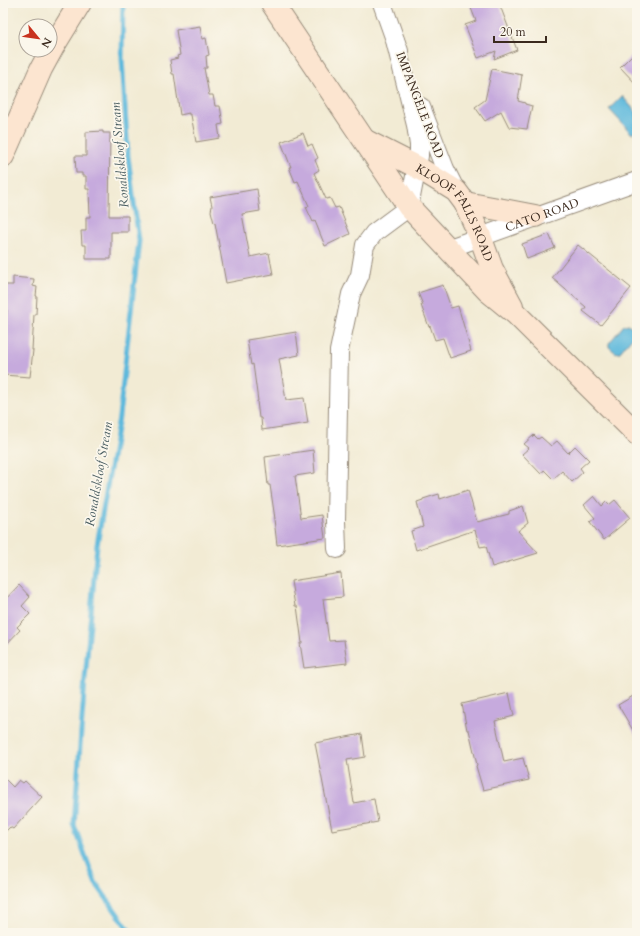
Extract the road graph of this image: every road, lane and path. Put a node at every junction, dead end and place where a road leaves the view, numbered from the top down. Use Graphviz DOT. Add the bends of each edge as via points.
graph roads {
  1 [pos="80,3"];
  2 [pos="272,3"];
  3 [pos="382,3"];
  4 [pos="395,40"];
  5 [pos="364,141"];
  6 [pos="3,156"];
  7 [pos="416,167"];
  8 [pos="637,181"];
  9 [pos="460,197"];
  10 [pos="409,207"];
  11 [pos="535,216"];
  12 [pos="480,236"];
  13 [pos="447,249"];
  14 [pos="516,314"];
  15 [pos="637,434"];
  16 [pos="337,549"];
  1 -- 6 [label="main road" via="44,64"];
  2 -- 5 [label="main road, KLOOF FALLS ROAD"];
  3 -- 4 [label="street, IMPANGELE ROAD"];
  4 -- 7 [label="street, IMPANGELE ROAD" via="416,125 419,156"];
  4 -- 9 [label="street, IMPANGELE ROAD" via="445,169"];
  5 -- 7 [label="main road, KLOOF FALLS ROAD"];
  5 -- 10 [label="main road, KLOOF FALLS ROAD"];
  7 -- 9 [label="main road, KLOOF FALLS ROAD"];
  7 -- 10 [label="street, IMPANGELE ROAD"];
  8 -- 11 [label="street, CATO ROAD"];
  9 -- 11 [label="main road"];
  9 -- 12 [label="main road, KLOOF FALLS ROAD"];
  10 -- 13 [label="main road, KLOOF FALLS ROAD"];
  10 -- 16 [label="street" via="374,234 365,245 360,275 351,294 339,351"];
  11 -- 12 [label="street, CATO ROAD"];
  12 -- 13 [label="street, CATO ROAD"];
  12 -- 14 [label="main road, KLOOF FALLS ROAD" via="492,268"];
  13 -- 14 [label="main road, KLOOF FALLS ROAD" via="488,291"];
  14 -- 15 [label="main road, KLOOF FALLS ROAD"];
}
